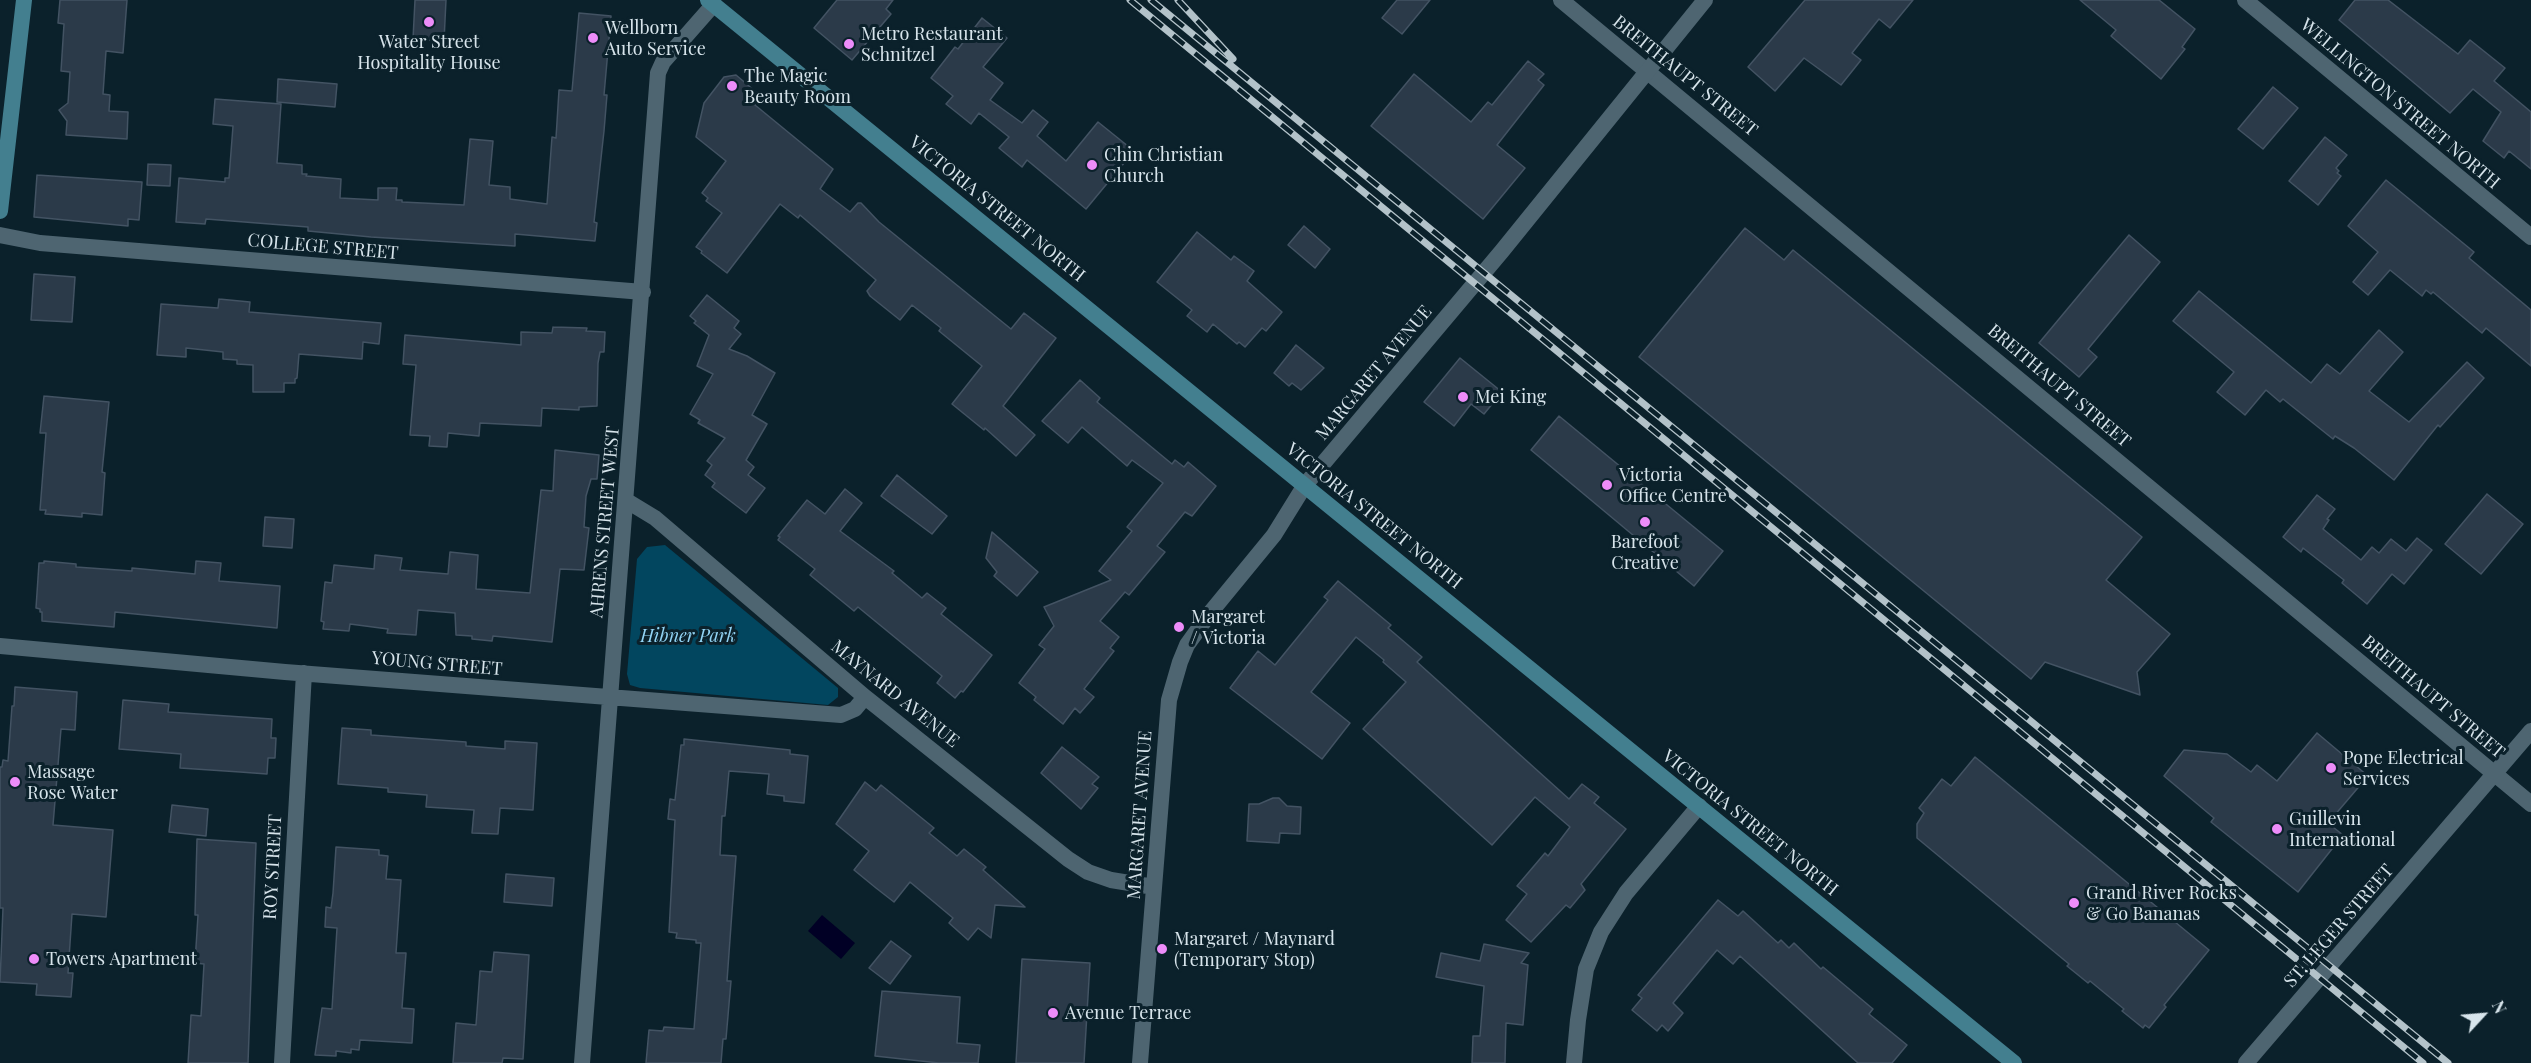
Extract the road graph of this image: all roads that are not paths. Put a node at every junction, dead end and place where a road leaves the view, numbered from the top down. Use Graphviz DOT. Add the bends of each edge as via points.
graph roads {
  1 [pos="24,0"];
  2 [pos="1561,0"];
  3 [pos="1706,0"];
  4 [pos="2244,0"];
  5 [pos="711,2"];
  6 [pos="1647,70"];
  7 [pos="0,211"];
  8 [pos="0,235"];
  9 [pos="2531,237"];
  10 [pos="643,292"];
  11 [pos="1305,485"];
  12 [pos="627,501"];
  13 [pos="0,645"];
  14 [pos="304,673"];
  15 [pos="865,697"];
  16 [pos="611,698"];
  17 [pos="2531,731"];
  18 [pos="2496,775"];
  19 [pos="2531,804"];
  20 [pos="1699,806"];
  21 [pos="1154,887"];
  22 [pos="282,1063"];
  23 [pos="582,1063"];
  24 [pos="1140,1063"];
  25 [pos="1574,1063"];
  26 [pos="2014,1063"];
  27 [pos="2246,1063"];
  1 -- 7 [label="main road"];
  2 -- 6 [label="street, BREITHAUPT STREET"];
  3 -- 6 [label="street, MARGARET AVENUE"];
  4 -- 9 [label="street, WELLINGTON STREET NORTH"];
  5 -- 10 [label="street, AHRENS STREET WEST" via="658,73"];
  5 -- 11 [label="main road, VICTORIA STREET NORTH"];
  6 -- 11 [label="street, MARGARET AVENUE" via="1461,301"];
  6 -- 18 [label="street, BREITHAUPT STREET"];
  8 -- 10 [label="street, COLLEGE STREET" via="40,243"];
  10 -- 12 [label="street, AHRENS STREET WEST"];
  11 -- 20 [label="main road, VICTORIA STREET NORTH"];
  11 -- 21 [label="street, MARGARET AVENUE" via="1274,535 1187,645 1180,662 1169,700"];
  12 -- 15 [label="street, MAYNARD AVENUE" via="655,518"];
  12 -- 16 [label="street, AHRENS STREET WEST"];
  13 -- 14 [label="street, YOUNG STREET"];
  14 -- 16 [label="street, YOUNG STREET"];
  14 -- 22 [label="street, ROY STREET"];
  15 -- 16 [label="street, YOUNG STREET" via="855,709 841,715"];
  15 -- 21 [label="street, MAYNARD AVENUE" via="1068,859 1111,880"];
  16 -- 23 [label="street, AHRENS STREET WEST"];
  17 -- 18 [label="street, ST. LEGER STREET"];
  18 -- 19 [label="street, BREITHAUPT STREET"];
  18 -- 27 [label="street, ST. LEGER STREET"];
  20 -- 25 [label="street" via="1626,892 1601,932 1586,969"];
  20 -- 26 [label="main road, VICTORIA STREET NORTH"];
  21 -- 24 [label="street, MARGARET AVENUE"];
}
